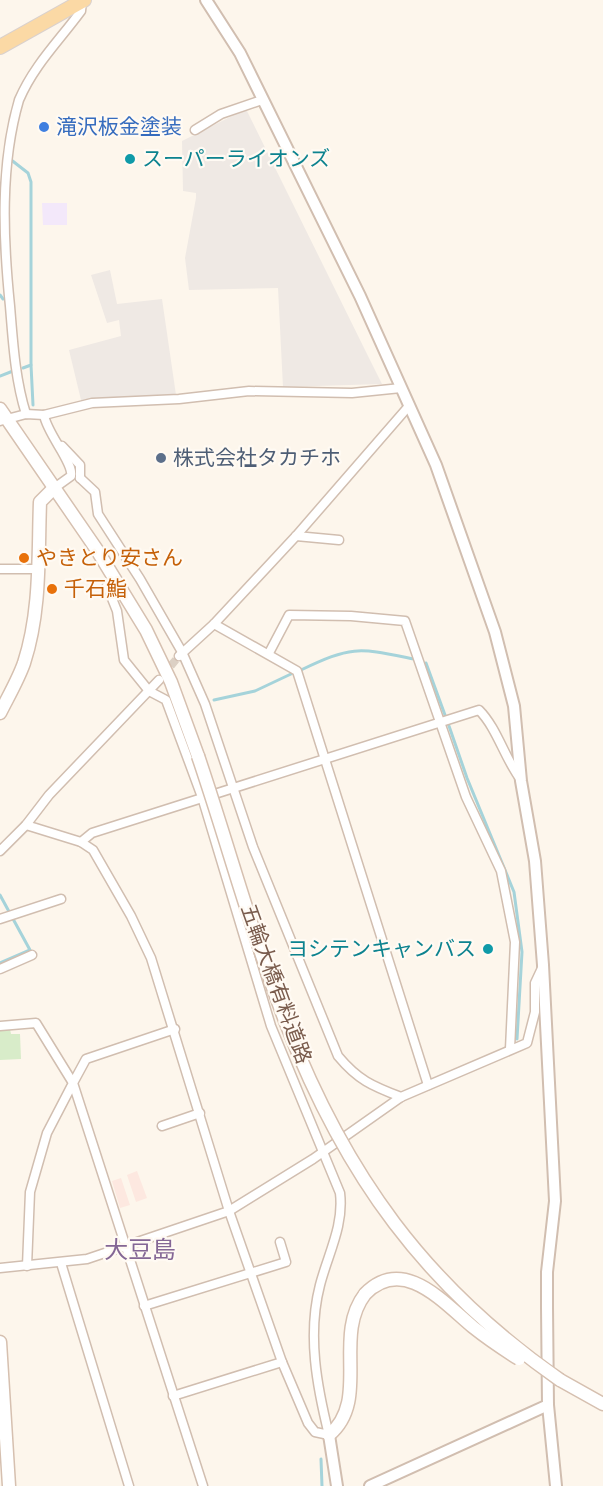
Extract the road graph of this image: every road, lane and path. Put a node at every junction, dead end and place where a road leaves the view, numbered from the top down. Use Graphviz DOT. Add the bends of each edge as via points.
graph roads {
  1 [pos="83,0"];
  2 [pos="206,0"];
  3 [pos="0,47"];
  4 [pos="262,100"];
  5 [pos="195,130"];
  6 [pos="0,177"];
  7 [pos="0,184"];
  8 [pos="401,388"];
  9 [pos="408,407"];
  10 [pos="26,414"];
  11 [pos="44,415"];
  12 [pos="2,416"];
  13 [pos="51,435"];
  14 [pos="80,478"];
  15 [pos="54,489"];
  16 [pos="296,536"];
  17 [pos="339,540"];
  18 [pos="0,569"];
  19 [pos="38,569"];
  20 [pos="107,586"];
  21 [pos="214,624"];
  22 [pos="269,653"];
  23 [pos="180,654"];
  24 [pos="159,680"];
  25 [pos="149,691"];
  26 [pos="0,713"];
  27 [pos="440,722"];
  28 [pos="324,759"];
  29 [pos="521,781"];
  30 [pos="234,787"];
  31 [pos="202,797"];
  32 [pos="26,825"];
  33 [pos="81,843"];
  34 [pos="0,851"];
  35 [pos="61,899"];
  36 [pos="7,918"];
  37 [pos="32,955"];
  38 [pos="543,965"];
  39 [pos="0,969"];
  40 [pos="0,1026"];
  41 [pos="175,1029"];
  42 [pos="510,1049"];
  43 [pos="73,1083"];
  44 [pos="428,1085"];
  45 [pos="401,1097"];
  46 [pos="200,1113"];
  47 [pos="162,1126"];
  48 [pos="324,1151"];
  49 [pos="229,1211"];
  50 [pos="280,1242"];
  51 [pos="126,1246"];
  52 [pos="61,1263"];
  53 [pos="27,1266"];
  54 [pos="0,1268"];
  55 [pos="251,1273"];
  56 [pos="144,1306"];
  57 [pos="0,1342"];
  58 [pos="282,1362"];
  59 [pos="560,1380"];
  60 [pos="173,1396"];
  61 [pos="603,1404"];
  62 [pos="548,1405"];
  63 [pos="3,1424"];
  64 [pos="330,1435"];
  65 [pos="9,1486"];
  66 [pos="129,1486"];
  67 [pos="203,1486"];
  68 [pos="337,1486"];
  69 [pos="370,1486"];
  70 [pos="556,1486"];
  1 -- 3 [label="main road"];
  1 -- 6 [label="street" via="81,10 33,72 18,102"];
  2 -- 4 [label="street" via="240,53"];
  4 -- 5 [label="street" via="221,114"];
  4 -- 8 [label="street" via="360,296"];
  6 -- 7 [label="street"];
  7 -- 10 [label="street" via="12,334 19,392"];
  8 -- 9 [label="street"];
  8 -- 11 [label="street" via="352,393 249,391 92,403"];
  9 -- 16 [label="street"];
  9 -- 29 [label="street" via="436,465 495,632 514,706"];
  10 -- 11 [label="street"];
  10 -- 12 [label="street"];
  11 -- 13 [label="street"];
  12 -- 15 [label="main road, 五輪大橋有料道路"];
  13 -- 14 [label="street" via="80,465"];
  13 -- 15 [label="street" via="72,472"];
  14 -- 15 [label="street"];
  14 -- 23 [label="street" via="95,492 98,514 140,579"];
  15 -- 19 [label="main road" via="40,502"];
  15 -- 59 [label="main road, 五輪大橋有料道路, bridge" via="146,630 171,682 286,1024 319,1099 356,1168 399,1229 449,1289 503,1338"];
  16 -- 17 [label="street"];
  16 -- 21 [label="street"];
  18 -- 19 [label="street"];
  19 -- 26 [label="main road" via="34,617 24,663"];
  20 -- 25 [label="street" via="117,611 124,660"];
  21 -- 22 [label="street"];
  21 -- 23 [label="street"];
  22 -- 27 [label="street" via="289,615 405,621"];
  22 -- 28 [label="street" via="297,671"];
  23 -- 30 [label="street" via="206,705"];
  24 -- 25 [label="street"];
  25 -- 31 [label="street" via="166,700"];
  25 -- 32 [label="street" via="49,795"];
  27 -- 28 [label="street"];
  27 -- 29 [label="street" via="479,710 487,717"];
  27 -- 42 [label="street" via="466,797 501,872 515,957"];
  28 -- 30 [label="street"];
  28 -- 44 [label="street"];
  29 -- 38 [label="street" via="535,861"];
  30 -- 31 [label="street"];
  30 -- 45 [label="street" via="253,847 338,1056 353,1074"];
  31 -- 33 [label="street" via="92,833"];
  31 -- 48 [label="street" via="271,1026"];
  32 -- 33 [label="street"];
  32 -- 34 [label="street"];
  33 -- 41 [label="street" via="93,850 131,916 151,957"];
  35 -- 36 [label="street"];
  37 -- 39 [label="street"];
  38 -- 42 [label="street" via="535,983 535,1012 527,1043"];
  38 -- 62 [label="street" via="555,1201 547,1272"];
  40 -- 43 [label="street" via="36,1023"];
  41 -- 43 [label="street" via="86,1059"];
  41 -- 46 [label="street"];
  42 -- 44 [label="street"];
  43 -- 51 [label="street"];
  43 -- 53 [label="street" via="47,1133 30,1192"];
  44 -- 45 [label="street"];
  45 -- 48 [label="street"];
  46 -- 47 [label="street"];
  46 -- 49 [label="street"];
  48 -- 49 [label="street"];
  48 -- 64 [label="street" via="338,1184 342,1211 316,1309 316,1374"];
  49 -- 51 [label="street"];
  49 -- 55 [label="street"];
  50 -- 55 [label="street" via="286,1262"];
  51 -- 52 [label="street"];
  51 -- 56 [label="street"];
  52 -- 53 [label="street"];
  52 -- 66 [label="street"];
  53 -- 54 [label="street"];
  55 -- 56 [label="street"];
  55 -- 58 [label="street"];
  56 -- 60 [label="street"];
  57 -- 63 [label="main road"];
  58 -- 60 [label="street"];
  58 -- 64 [label="street" via="308,1423 315,1432"];
  59 -- 61 [label="main road, 五輪大橋有料道路"];
  59 -- 64 [label="main road, bridge" via="502,1349 429,1290 412,1282 383,1280 356,1307 351,1326 346,1416"];
  60 -- 67 [label="street"];
  62 -- 69 [label="street"];
  62 -- 70 [label="street"];
  63 -- 65 [label="main road"];
  64 -- 68 [label="street"];
}
